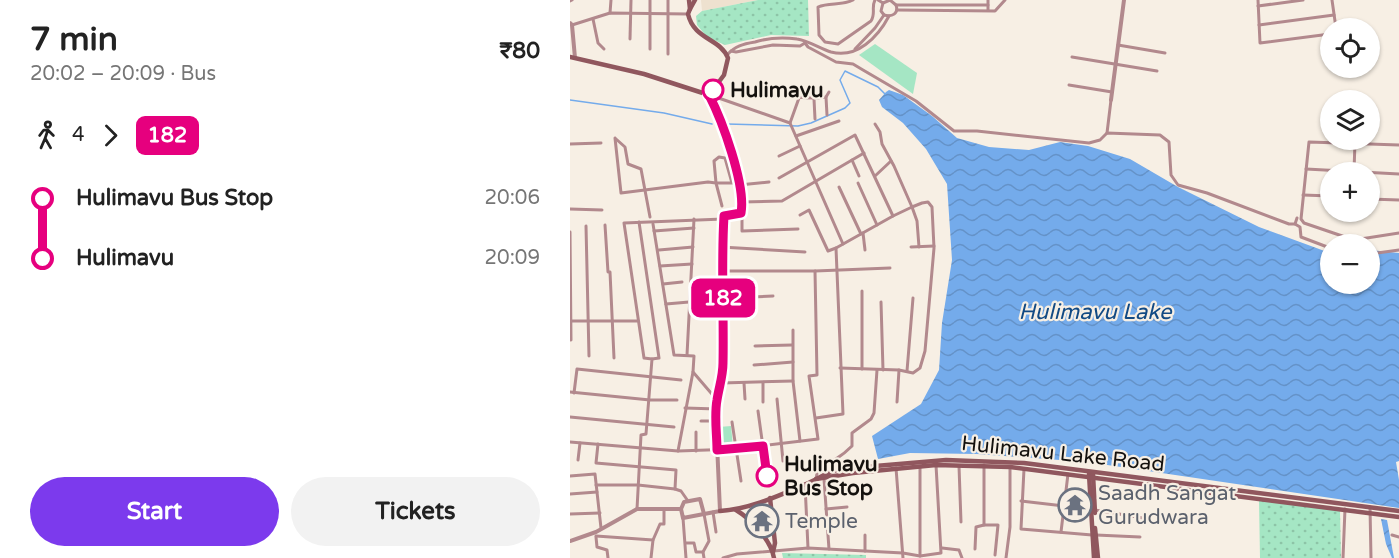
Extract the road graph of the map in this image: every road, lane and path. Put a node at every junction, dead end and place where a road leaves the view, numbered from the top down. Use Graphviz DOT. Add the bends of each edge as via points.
graph roads {
  1 [pos="611,0"];
  2 [pos="631,0"];
  3 [pos="650,0"];
  4 [pos="668,0"];
  5 [pos="689,0"];
  6 [pos="695,0"];
  7 [pos="853,0"];
  8 [pos="887,0"];
  9 [pos="988,0"];
  10 [pos="1005,0"];
  11 [pos="1124,0"];
  12 [pos="1258,0"];
  13 [pos="1303,0"];
  14 [pos="1332,0"];
  15 [pos="875,1"];
  16 [pos="924,2"];
  17 [pos="896,5"];
  18 [pos="988,5"];
  19 [pos="882,6"];
  20 [pos="1258,6"];
  21 [pos="897,10"];
  22 [pos="924,10"];
  23 [pos="988,10"];
  24 [pos="689,11"];
  25 [pos="650,12"];
  26 [pos="610,13"];
  27 [pos="631,13"];
  28 [pos="668,13"];
  29 [pos="884,15"];
  30 [pos="1335,15"];
  31 [pos="889,16"];
  32 [pos="1335,18"];
  33 [pos="593,19"];
  34 [pos="571,24"];
  35 [pos="1259,25"];
  36 [pos="1320,35"];
  37 [pos="630,39"];
  38 [pos="805,43"];
  39 [pos="1118,45"];
  40 [pos="604,49"];
  41 [pos="650,49"];
  42 [pos="855,50"];
  43 [pos="729,53"];
  44 [pos="1165,53"];
  45 [pos="668,54"];
  46 [pos="572,57"];
  47 [pos="1072,57"];
  48 [pos="1115,65"];
  49 [pos="1157,71"];
  50 [pos="1069,85"];
  51 [pos="829,92"];
  52 [pos="1112,92"];
  53 [pos="784,94"];
  54 [pos="709,95"];
  55 [pos="799,98"];
  56 [pos="826,98"];
  57 [pos="814,99"];
  58 [pos="1111,100"];
  59 [pos="827,115"];
  60 [pos="815,119"];
  61 [pos="839,121"];
  62 [pos="791,124"];
  63 [pos="875,124"];
  64 [pos="1107,133"];
  65 [pos="796,136"];
  66 [pos="1320,142"];
  67 [pos="601,143"];
  68 [pos="570,144"];
  69 [pos="1380,144"];
  70 [pos="1399,145"];
  71 [pos="800,146"];
  72 [pos="864,153"];
  73 [pos="779,156"];
  74 [pos="852,160"];
  75 [pos="891,161"];
  76 [pos="808,162"];
  77 [pos="1306,169"];
  78 [pos="1320,170"];
  79 [pos="1380,173"];
  80 [pos="1399,174"];
  81 [pos="859,176"];
  82 [pos="875,176"];
  83 [pos="779,178"];
  84 [pos="816,181"];
  85 [pos="769,182"];
  86 [pos="716,183"];
  87 [pos="732,183"];
  88 [pos="858,183"];
  89 [pos="739,184"];
  90 [pos="839,187"];
  91 [pos="644,190"];
  92 [pos="1303,195"];
  93 [pos="1320,196"];
  94 [pos="1380,199"];
  95 [pos="1399,200"];
  96 [pos="742,202"];
  97 [pos="722,206"];
  98 [pos="912,207"];
  99 [pos="570,209"];
  100 [pos="602,210"];
  101 [pos="741,213"];
  102 [pos="800,215"];
  103 [pos="893,216"];
  104 [pos="650,217"];
  105 [pos="1297,218"];
  106 [pos="694,219"];
  107 [pos="724,219"];
  108 [pos="639,222"];
  109 [pos="653,224"];
  110 [pos="1295,224"];
  111 [pos="605,225"];
  112 [pos="877,225"];
  113 [pos="586,226"];
  114 [pos="694,228"];
  115 [pos="798,229"];
  116 [pos="654,231"];
  117 [pos="570,232"];
  118 [pos="1399,233"];
  119 [pos="862,234"];
  120 [pos="843,244"];
  121 [pos="1320,244"];
  122 [pos="934,246"];
  123 [pos="693,247"];
  124 [pos="721,247"];
  125 [pos="911,247"];
  126 [pos="919,247"];
  127 [pos="836,249"];
  128 [pos="658,250"];
  129 [pos="865,250"];
  130 [pos="1399,250"];
  131 [pos="805,252"];
  132 [pos="1380,253"];
  133 [pos="692,264"];
  134 [pos="660,266"];
  135 [pos="890,268"];
  136 [pos="722,271"];
  137 [pos="815,271"];
  138 [pos="836,271"];
  139 [pos="682,282"];
  140 [pos="663,284"];
  141 [pos="862,291"];
  142 [pos="773,296"];
  143 [pos="914,298"];
  144 [pos="689,302"];
  145 [pos="881,302"];
  146 [pos="666,304"];
  147 [pos="724,309"];
  148 [pos="571,321"];
  149 [pos="588,321"];
  150 [pos="637,321"];
  151 [pos="612,322"];
  152 [pos="793,330"];
  153 [pos="572,340"];
  154 [pos="793,345"];
  155 [pos="755,346"];
  156 [pos="687,355"];
  157 [pos="589,356"];
  158 [pos="614,358"];
  159 [pos="652,358"];
  160 [pos="793,362"];
  161 [pos="754,365"];
  162 [pos="840,368"];
  163 [pos="862,369"];
  164 [pos="877,369"];
  165 [pos="883,370"];
  166 [pos="899,370"];
  167 [pos="693,372"];
  168 [pos="907,372"];
  169 [pos="651,378"];
  170 [pos="681,380"];
  171 [pos="793,381"];
  172 [pos="722,383"];
  173 [pos="744,383"];
  174 [pos="763,383"];
  175 [pos="572,392"];
  176 [pos="745,399"];
  177 [pos="777,399"];
  178 [pos="650,400"];
  179 [pos="677,400"];
  180 [pos="717,400"];
  181 [pos="763,402"];
  182 [pos="897,402"];
  183 [pos="685,408"];
  184 [pos="717,409"];
  185 [pos="758,411"];
  186 [pos="570,417"];
  187 [pos="816,418"];
  188 [pos="701,421"];
  189 [pos="716,421"];
  190 [pos="732,422"];
  191 [pos="647,424"];
  192 [pos="674,427"];
  193 [pos="696,432"];
  194 [pos="800,441"];
  195 [pos="570,442"];
  196 [pos="580,443"];
  197 [pos="781,443"];
  198 [pos="598,444"];
  199 [pos="763,446"];
  200 [pos="640,448"];
  201 [pos="736,449"];
  202 [pos="717,450"];
  203 [pos="678,451"];
  204 [pos="696,451"];
  205 [pos="578,460"];
  206 [pos="783,461"];
  207 [pos="984,463"];
  208 [pos="936,465"];
  209 [pos="959,465"];
  210 [pos="895,466"];
  211 [pos="920,466"];
  212 [pos="1010,466"];
  213 [pos="639,468"];
  214 [pos="1024,468"];
  215 [pos="1068,473"];
  216 [pos="1092,473"];
  217 [pos="570,476"];
  218 [pos="767,476"];
  219 [pos="824,478"];
  220 [pos="816,479"];
  221 [pos="741,481"];
  222 [pos="805,484"];
  223 [pos="596,485"];
  224 [pos="638,485"];
  225 [pos="675,489"];
  226 [pos="597,492"];
  227 [pos="570,494"];
  228 [pos="770,498"];
  229 [pos="689,501"];
  230 [pos="1022,501"];
  231 [pos="1064,506"];
  232 [pos="847,507"];
  233 [pos="637,509"];
  234 [pos="664,509"];
  235 [pos="681,509"];
  236 [pos="826,509"];
  237 [pos="1345,509"];
  238 [pos="735,510"];
  239 [pos="1094,510"];
  240 [pos="1370,510"];
  241 [pos="720,511"];
  242 [pos="1399,511"];
  243 [pos="713,512"];
  244 [pos="1389,512"];
  245 [pos="600,513"];
  246 [pos="570,514"];
  247 [pos="704,514"];
  248 [pos="1399,517"];
  249 [pos="683,518"];
  250 [pos="1143,518"];
  251 [pos="961,522"];
  252 [pos="984,525"];
  253 [pos="601,528"];
  254 [pos="716,532"];
  255 [pos="1060,532"];
  256 [pos="596,534"];
  257 [pos="865,535"];
  258 [pos="1094,535"];
  259 [pos="1392,535"];
  260 [pos="1140,537"];
  261 [pos="1399,537"];
  262 [pos="653,540"];
  263 [pos="570,541"];
  264 [pos="686,543"];
  265 [pos="808,548"];
  266 [pos="942,548"];
  267 [pos="829,549"];
  268 [pos="975,549"];
  269 [pos="865,551"];
  270 [pos="703,552"];
  271 [pos="884,552"];
  272 [pos="774,555"];
  273 [pos="995,555"];
  274 [pos="903,556"];
  275 [pos="920,556"];
  276 [pos="608,558"];
  277 [pos="651,558"];
  278 [pos="686,558"];
  279 [pos="704,558"];
  280 [pos="723,558"];
  281 [pos="883,558"];
  282 [pos="962,558"];
  283 [pos="1006,558"];
  284 [pos="1096,558"];
  285 [pos="1343,558"];
  286 [pos="1371,558"];
  1 -- 26 [label="street"];
  2 -- 27 [label="street"];
  3 -- 25 [label="street"];
  4 -- 28 [label="street"];
  5 -- 24 [label="main road"];
  6 -- 24 [label="main road"];
  7 -- 15 [label="street" via="819,7 819,35 825,42 838,44 871,21"];
  8 -- 17 [label="street"];
  8 -- 19 [label="street"];
  9 -- 18 [label="street"];
  10 -- 23 [label="street" via="995,10"];
  11 -- 39 [label="street"];
  12 -- 20 [label="street"];
  13 -- 20 [label="street"];
  14 -- 30 [label="street"];
  15 -- 19 [label="street"];
  16 -- 17 [label="street"];
  16 -- 18 [label="street"];
  16 -- 22 [label="street"];
  17 -- 21 [label="street"];
  18 -- 23 [label="street"];
  19 -- 29 [label="street"];
  20 -- 35 [label="street"];
  21 -- 22 [label="street"];
  21 -- 31 [label="street"];
  22 -- 23 [label="street"];
  24 -- 28 [label="street"];
  24 -- 43 [label="main road" via="694,29"];
  25 -- 27 [label="street"];
  25 -- 28 [label="street"];
  25 -- 41 [label="street"];
  26 -- 27 [label="street"];
  26 -- 33 [label="street"];
  27 -- 37 [label="street"];
  28 -- 45 [label="street"];
  29 -- 31 [label="street"];
  29 -- 42 [label="street"];
  30 -- 32 [label="street"];
  30 -- 35 [label="street"];
  31 -- 42 [label="street" via="872,40"];
  33 -- 34 [label="street"];
  33 -- 40 [label="street" via="597,43"];
  34 -- 46 [label="street"];
  35 -- 36 [label="street" via="1260,43"];
  38 -- 42 [label="street" via="843,54"];
  38 -- 43 [label="street"];
  38 -- 43 [label="street" via="774,38 734,47"];
  38 -- 64 [label="street" via="836,62 854,64 916,101 954,131 1089,143"];
  39 -- 44 [label="street"];
  39 -- 48 [label="street"];
  43 -- 54 [label="main road" via="723,75"];
  46 -- 54 [label="main road"];
  47 -- 48 [label="street"];
  48 -- 49 [label="street"];
  48 -- 52 [label="street"];
  50 -- 52 [label="street"];
  51 -- 56 [label="street"];
  52 -- 58 [label="street"];
  53 -- 55 [label="street"];
  54 -- 62 [label="street"];
  54 -- 89 [label="street" via="723,124"];
  55 -- 57 [label="street"];
  55 -- 62 [label="street"];
  56 -- 57 [label="street"];
  56 -- 59 [label="street"];
  57 -- 60 [label="street"];
  58 -- 64 [label="street"];
  61 -- 65 [label="street"];
  62 -- 65 [label="street"];
  63 -- 75 [label="street"];
  64 -- 110 [label="street" via="1160,135 1169,142 1171,175 1178,185"];
  65 -- 71 [label="street"];
  66 -- 77 [label="street" via="1309,142"];
  67 -- 68 [label="street"];
  69 -- 70 [label="street"];
  71 -- 73 [label="street"];
  71 -- 76 [label="street"];
  72 -- 74 [label="street"];
  72 -- 76 [label="street" via="855,135"];
  72 -- 82 [label="street"];
  74 -- 81 [label="street"];
  74 -- 84 [label="street"];
  75 -- 82 [label="street"];
  75 -- 98 [label="street"];
  76 -- 83 [label="street"];
  76 -- 84 [label="street"];
  77 -- 78 [label="street"];
  77 -- 92 [label="street"];
  79 -- 80 [label="street"];
  82 -- 103 [label="street"];
  84 -- 96 [label="street" via="782,201"];
  84 -- 120 [label="street"];
  85 -- 89 [label="street"];
  86 -- 87 [label="street"];
  86 -- 87 [label="street" via="714,161 723,157"];
  86 -- 91 [label="street"];
  86 -- 97 [label="street"];
  87 -- 89 [label="street"];
  88 -- 112 [label="street"];
  89 -- 96 [label="street"];
  90 -- 119 [label="street"];
  91 -- 91 [label="street" via="621,193 615,138 625,147 628,164 642,169"];
  91 -- 104 [label="street"];
  92 -- 93 [label="street"];
  92 -- 118 [label="street" via="1304,223 1354,240"];
  94 -- 95 [label="street"];
  96 -- 101 [label="street"];
  98 -- 103 [label="street"];
  98 -- 122 [label="street" via="931,203"];
  98 -- 126 [label="street"];
  99 -- 100 [label="street"];
  101 -- 107 [label="street"];
  101 -- 115 [label="street" via="742,231"];
  102 -- 127 [label="street" via="809,210 828,251"];
  103 -- 112 [label="street"];
  105 -- 110 [label="street"];
  106 -- 107 [label="street"];
  106 -- 108 [label="street"];
  106 -- 114 [label="street"];
  107 -- 124 [label="street"];
  108 -- 150 [label="street" via="624,223"];
  108 -- 159 [label="street" via="659,358"];
  109 -- 116 [label="street"];
  110 -- 121 [label="street" via="1300,227 1301,237"];
  111 -- 151 [label="street"];
  112 -- 119 [label="street"];
  113 -- 149 [label="street"];
  114 -- 116 [label="street"];
  114 -- 123 [label="street"];
  116 -- 128 [label="street"];
  117 -- 148 [label="street"];
  119 -- 120 [label="street"];
  119 -- 129 [label="street"];
  120 -- 127 [label="street"];
  122 -- 126 [label="street"];
  122 -- 168 [label="street" via="922,361 918,370"];
  123 -- 128 [label="street"];
  123 -- 133 [label="street"];
  124 -- 131 [label="street"];
  124 -- 136 [label="street"];
  125 -- 126 [label="street"];
  127 -- 138 [label="street"];
  128 -- 134 [label="street"];
  130 -- 132 [label="street"];
  133 -- 134 [label="street"];
  133 -- 144 [label="street"];
  134 -- 140 [label="street"];
  135 -- 138 [label="street"];
  136 -- 137 [label="street"];
  136 -- 147 [label="street"];
  137 -- 138 [label="street"];
  137 -- 187 [label="street" via="817,375 809,376"];
  138 -- 162 [label="street"];
  139 -- 140 [label="street"];
  140 -- 146 [label="street"];
  141 -- 163 [label="street"];
  142 -- 147 [label="street" via="752,297 749,309"];
  143 -- 168 [label="street"];
  144 -- 146 [label="street"];
  144 -- 156 [label="street"];
  145 -- 165 [label="street"];
  146 -- 156 [label="street" via="674,355"];
  147 -- 172 [label="street"];
  148 -- 149 [label="street"];
  148 -- 153 [label="street"];
  149 -- 151 [label="street"];
  149 -- 157 [label="street"];
  150 -- 151 [label="street"];
  150 -- 159 [label="street" via="644,358"];
  151 -- 158 [label="street"];
  152 -- 154 [label="street"];
  154 -- 155 [label="street"];
  154 -- 160 [label="street"];
  156 -- 167 [label="street" via="694,356"];
  159 -- 169 [label="street"];
  160 -- 161 [label="street"];
  160 -- 171 [label="street"];
  162 -- 163 [label="street"];
  162 -- 187 [label="street" via="843,414"];
  163 -- 164 [label="street"];
  164 -- 165 [label="street"];
  164 -- 220 [label="street" via="871,419 852,433 852,446 843,455 818,468"];
  165 -- 166 [label="street"];
  166 -- 168 [label="street"];
  166 -- 182 [label="street"];
  167 -- 180 [label="street"];
  167 -- 183 [label="street"];
  169 -- 170 [label="street"];
  169 -- 175 [label="street" via="577,369"];
  169 -- 178 [label="street"];
  171 -- 174 [label="street"];
  171 -- 194 [label="street"];
  172 -- 173 [label="street"];
  172 -- 180 [label="street"];
  173 -- 174 [label="street"];
  173 -- 176 [label="street"];
  174 -- 181 [label="street"];
  175 -- 178 [label="street"];
  177 -- 197 [label="street"];
  178 -- 179 [label="street"];
  178 -- 191 [label="street"];
  180 -- 184 [label="street"];
  183 -- 184 [label="street"];
  183 -- 203 [label="street"];
  184 -- 189 [label="street"];
  185 -- 199 [label="street"];
  186 -- 191 [label="street"];
  187 -- 194 [label="street" via="818,439"];
  188 -- 189 [label="street"];
  189 -- 202 [label="street"];
  190 -- 201 [label="street"];
  191 -- 192 [label="street"];
  191 -- 200 [label="street" via="646,434 640,435"];
  193 -- 204 [label="street"];
  194 -- 197 [label="street"];
  195 -- 196 [label="street"];
  196 -- 198 [label="street"];
  196 -- 205 [label="street"];
  197 -- 199 [label="street"];
  197 -- 206 [label="street"];
  198 -- 200 [label="street"];
  198 -- 213 [label="street" via="596,463"];
  199 -- 201 [label="street"];
  199 -- 218 [label="street"];
  200 -- 203 [label="street"];
  200 -- 213 [label="street"];
  201 -- 202 [label="street"];
  201 -- 221 [label="street"];
  202 -- 204 [label="street"];
  202 -- 241 [label="street"];
  203 -- 204 [label="street"];
  207 -- 209 [label="main road, Hulimavu Lake Road"];
  207 -- 210 [label="main road, Hulimavu Lake Road" via="946,460"];
  207 -- 212 [label="main road, Hulimavu Lake Road"];
  207 -- 216 [label="main road, Hulimavu Lake Road"];
  207 -- 252 [label="street"];
  208 -- 209 [label="main road, Hulimavu Lake Road"];
  208 -- 211 [label="main road, Hulimavu Lake Road"];
  208 -- 266 [label="street"];
  209 -- 251 [label="street"];
  210 -- 211 [label="main road, Hulimavu Lake Road"];
  210 -- 219 [label="main road, Hulimavu Lake Road"];
  210 -- 220 [label="main road, Hulimavu Lake Road" via="840,469"];
  210 -- 274 [label="street"];
  211 -- 275 [label="street"];
  212 -- 214 [label="main road, Hulimavu Lake Road"];
  212 -- 283 [label="street"];
  213 -- 224 [label="street"];
  213 -- 225 [label="street" via="676,470"];
  214 -- 215 [label="main road, Hulimavu Lake Road"];
  214 -- 230 [label="street"];
  215 -- 216 [label="main road, Hulimavu Lake Road"];
  215 -- 231 [label="street"];
  216 -- 237 [label="main road, Hulimavu Lake Road"];
  216 -- 239 [label="main road"];
  216 -- 240 [label="main road, Hulimavu Lake Road"];
  216 -- 258 [label="main road"];
  217 -- 223 [label="street" via="595,474"];
  219 -- 220 [label="main road, Hulimavu Lake Road"];
  219 -- 236 [label="street"];
  220 -- 222 [label="main road, Hulimavu Lake Road"];
  222 -- 228 [label="main road, Hulimavu Lake Road"];
  222 -- 265 [label="street"];
  223 -- 224 [label="street"];
  223 -- 226 [label="street"];
  224 -- 225 [label="street"];
  224 -- 233 [label="street"];
  225 -- 229 [label="street"];
  226 -- 227 [label="street"];
  226 -- 245 [label="street"];
  228 -- 238 [label="main road, Hulimavu Lake Road"];
  228 -- 272 [label="main road"];
  229 -- 235 [label="street"];
  229 -- 247 [label="street" via="700,499"];
  230 -- 231 [label="street"];
  230 -- 255 [label="street" via="1021,529"];
  231 -- 255 [label="street"];
  232 -- 236 [label="street"];
  233 -- 234 [label="street"];
  233 -- 253 [label="street"];
  234 -- 235 [label="street"];
  234 -- 262 [label="street" via="664,524"];
  235 -- 249 [label="street"];
  236 -- 267 [label="street"];
  237 -- 240 [label="main road, Hulimavu Lake Road"];
  237 -- 285 [label="street"];
  238 -- 241 [label="main road, Hulimavu Lake Road"];
  238 -- 272 [label="main road" via="752,523"];
  239 -- 250 [label="street"];
  239 -- 258 [label="main road"];
  240 -- 244 [label="main road, Hulimavu Lake Road"];
  240 -- 286 [label="street"];
  241 -- 243 [label="street"];
  242 -- 244 [label="main road"];
  243 -- 247 [label="street"];
  243 -- 254 [label="street"];
  244 -- 248 [label="main road, Hulimavu Lake Road"];
  245 -- 246 [label="street"];
  245 -- 253 [label="street"];
  247 -- 249 [label="street"];
  247 -- 270 [label="street" via="710,541"];
  249 -- 264 [label="street"];
  252 -- 268 [label="street" via="976,526"];
  252 -- 273 [label="street" via="998,525"];
  253 -- 256 [label="street"];
  255 -- 258 [label="street"];
  256 -- 262 [label="street"];
  256 -- 263 [label="street"];
  256 -- 276 [label="street" via="597,547 607,550"];
  257 -- 269 [label="street"];
  258 -- 260 [label="street"];
  258 -- 284 [label="main road"];
  259 -- 261 [label="street"];
  262 -- 277 [label="street"];
  264 -- 270 [label="street" via="694,543 696,552"];
  264 -- 278 [label="street"];
  265 -- 267 [label="street"];
  265 -- 272 [label="street"];
  266 -- 275 [label="street" via="936,555"];
  266 -- 282 [label="street" via="959,550"];
  267 -- 269 [label="street"];
  269 -- 271 [label="street"];
  270 -- 279 [label="street"];
  271 -- 274 [label="street"];
  271 -- 281 [label="street"];
  272 -- 280 [label="street" via="737,554"];
  274 -- 275 [label="street"];
}
